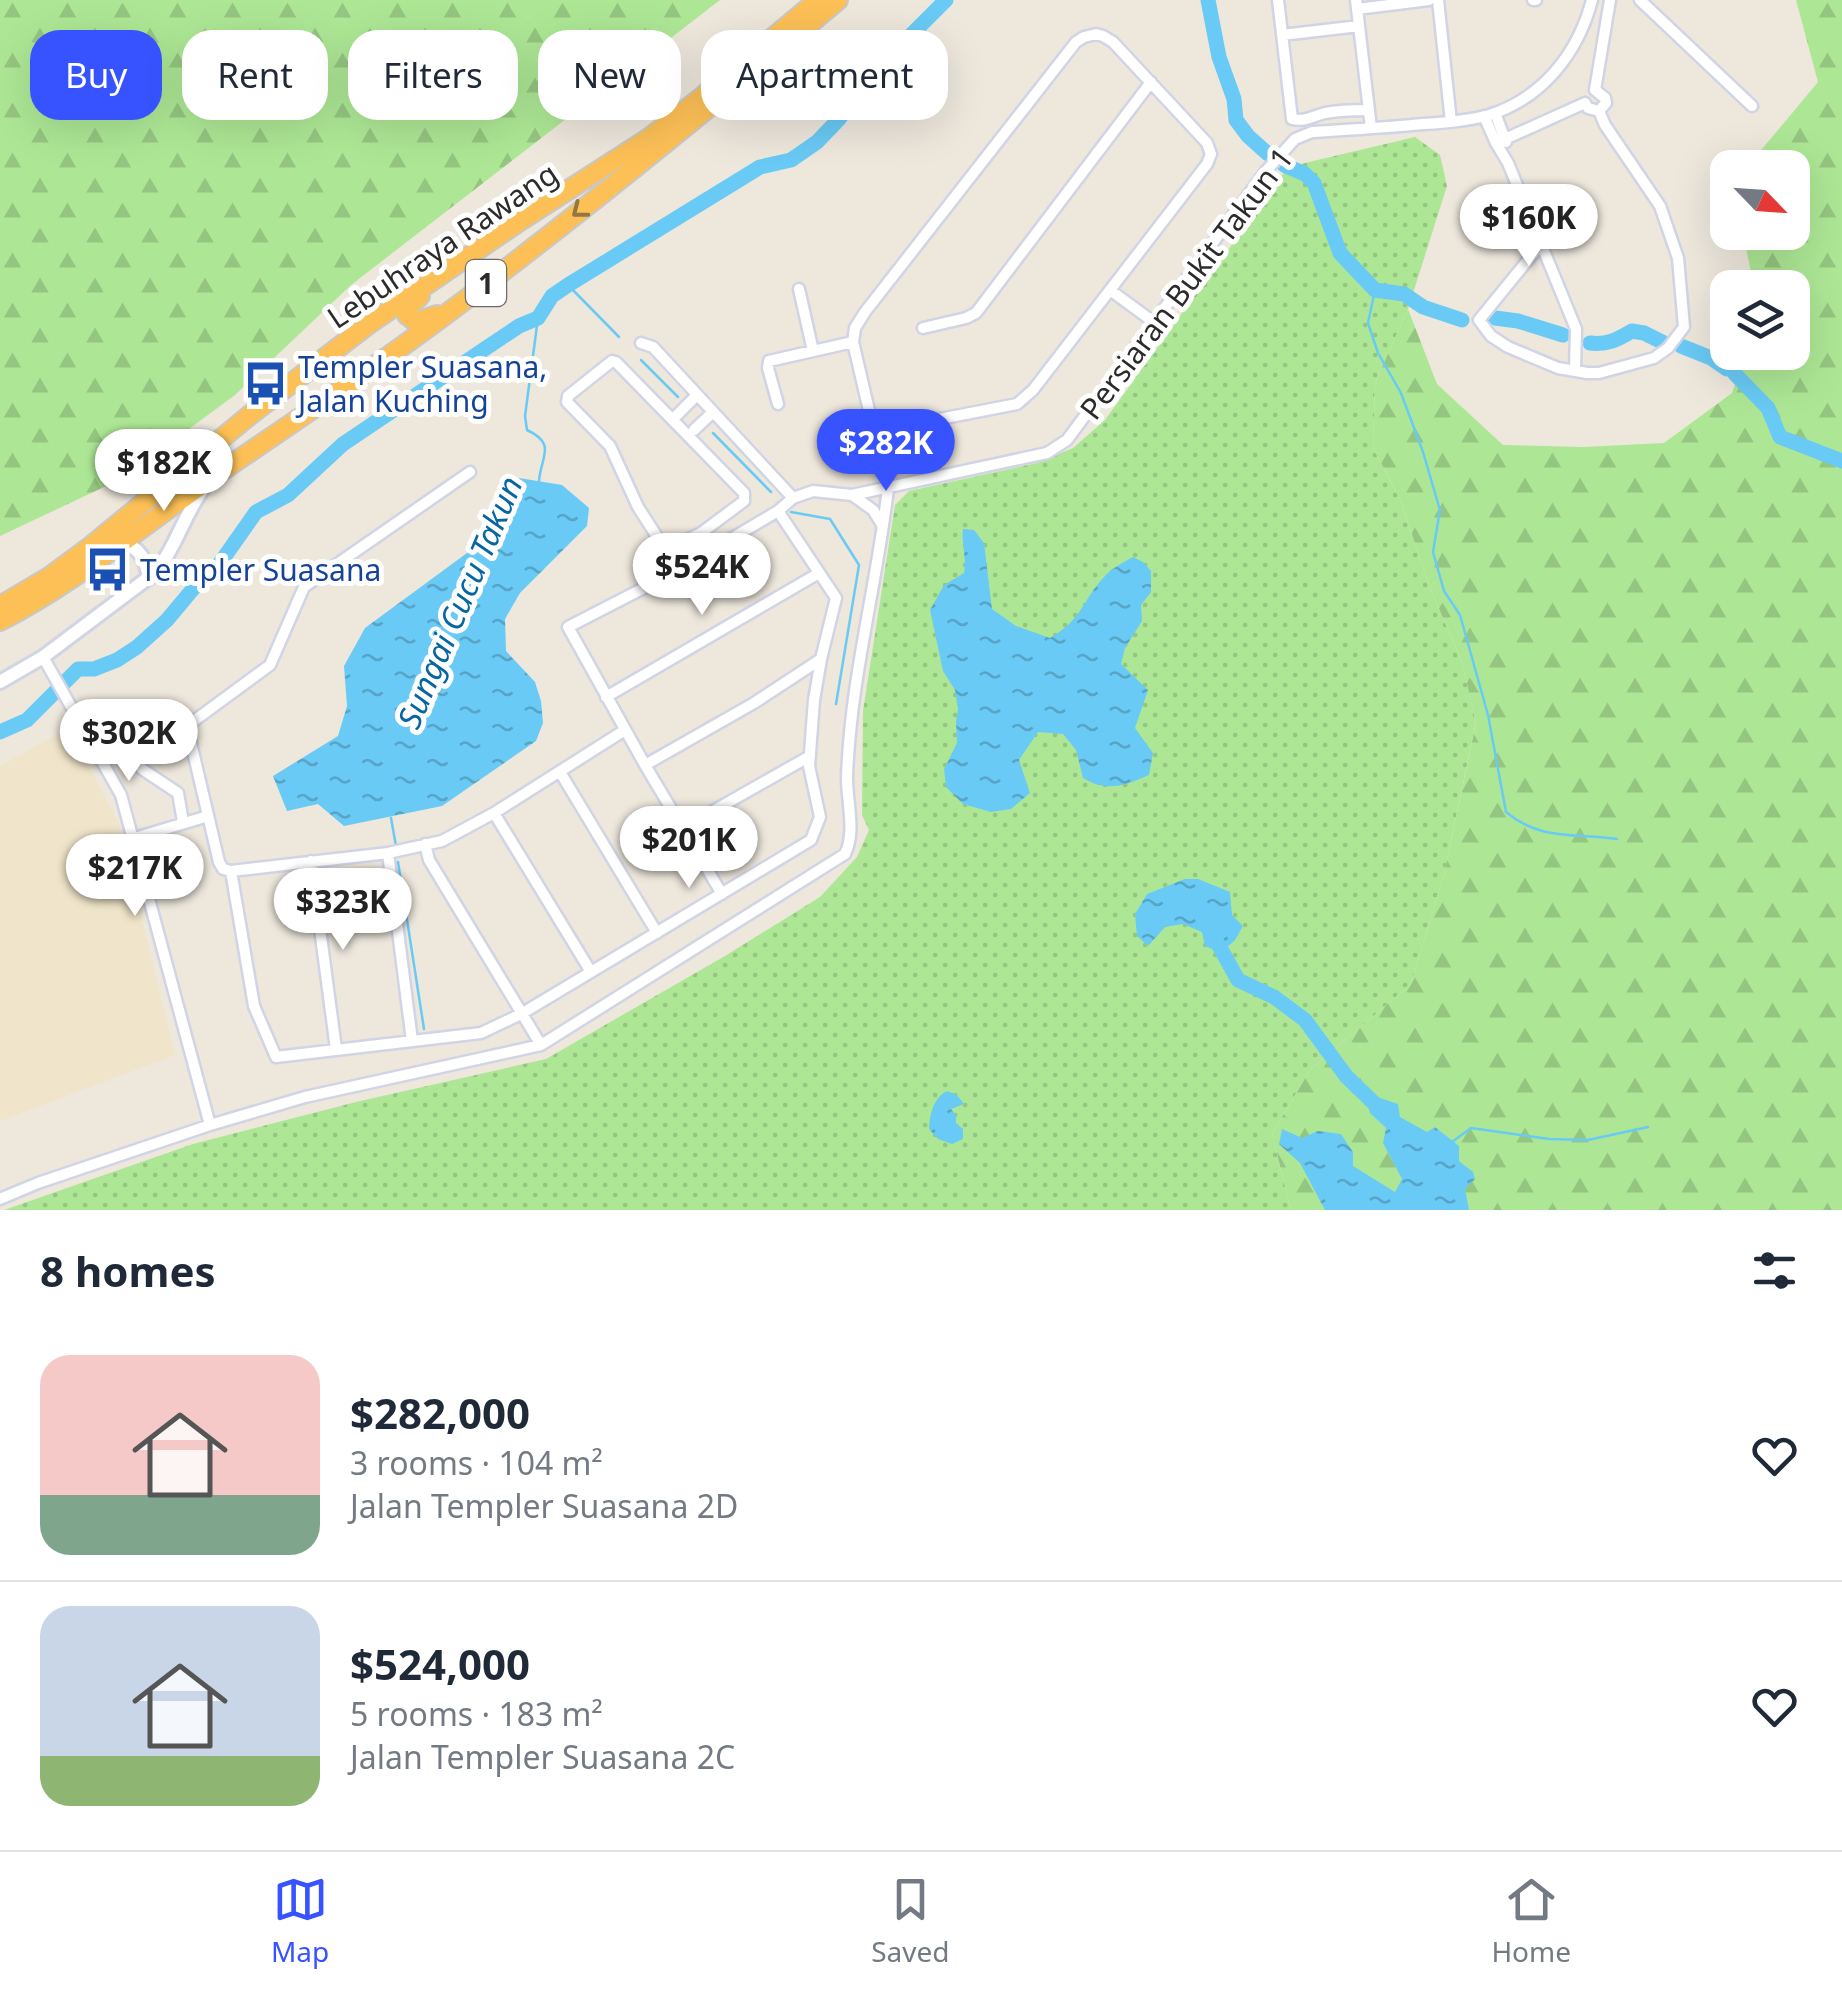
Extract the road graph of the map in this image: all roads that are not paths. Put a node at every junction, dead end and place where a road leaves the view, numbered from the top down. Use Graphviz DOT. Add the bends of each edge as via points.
graph roads {
  1 [pos="818,0"];
  2 [pos="838,0"];
  3 [pos="1278,0"];
  4 [pos="1429,0"];
  5 [pos="1438,0"];
  6 [pos="1592,0"];
  7 [pos="1610,0"];
  8 [pos="1640,0"];
  9 [pos="1357,4"];
  10 [pos="1359,26"];
  11 [pos="1282,35"];
  12 [pos="1151,82"];
  13 [pos="1595,90"];
  14 [pos="1585,103"];
  15 [pos="1752,106"];
  16 [pos="1369,110"];
  17 [pos="1599,111"];
  18 [pos="1490,114"];
  19 [pos="1451,122"];
  20 [pos="1371,128"];
  21 [pos="1501,141"];
  22 [pos="1540,244"];
  23 [pos="439,275"];
  24 [pos="800,289"];
  25 [pos="1110,290"];
  26 [pos="452,310"];
  27 [pos="1155,323"];
  28 [pos="923,328"];
  29 [pos="852,342"];
  30 [pos="641,344"];
  31 [pos="813,351"];
  32 [pos="614,361"];
  33 [pos="1575,371"];
  34 [pos="697,395"];
  35 [pos="778,404"];
  36 [pos="713,412"];
  37 [pos="470,472"];
  38 [pos="210,479"];
  39 [pos="888,488"];
  40 [pos="852,495"];
  41 [pos="793,498"];
  42 [pos="778,511"];
  43 [pos="884,527"];
  44 [pos="120,544"];
  45 [pos="818,572"];
  46 [pos="149,578"];
  47 [pos="0,606"];
  48 [pos="0,621"];
  49 [pos="821,660"];
  50 [pos="47,663"];
  51 [pos="0,682"];
  52 [pos="606,698"];
  53 [pos="625,730"];
  54 [pos="86,732"];
  55 [pos="810,756"];
  56 [pos="645,765"];
  57 [pos="560,772"];
  58 [pos="494,812"];
  59 [pos="208,816"];
  60 [pos="183,822"];
  61 [pos="684,828"];
  62 [pos="134,838"];
  63 [pos="425,844"];
  64 [pos="388,853"];
  65 [pos="311,861"];
  66 [pos="231,871"];
  67 [pos="722,894"];
  68 [pos="658,933"];
  69 [pos="591,972"];
  70 [pos="521,1014"];
  71 [pos="412,1040"];
  72 [pos="540,1046"];
  73 [pos="336,1050"];
  74 [pos="210,1124"];
  75 [pos="0,1198"];
  1 -- 23 [label="highway, Lebuhraya Rawang / 1" via="648,138"];
  2 -- 26 [label="highway, Lebuhraya Rawang / 1, one-way"];
  3 -- 11 [label="street"];
  4 -- 9 [label="street"];
  5 -- 19 [label="street"];
  6 -- 18 [label="street" via="1575,47 1558,70 1520,101"];
  7 -- 13 [label="street"];
  8 -- 15 [label="street"];
  9 -- 10 [label="street"];
  10 -- 11 [label="street"];
  10 -- 16 [label="street"];
  11 -- 16 [label="street" via="1292,119"];
  12 -- 25 [label="street" via="1210,154"];
  12 -- 28 [label="street" via="976,313"];
  12 -- 29 [label="street" via="1104,36 1076,42 865,312"];
  13 -- 14 [label="street"];
  13 -- 17 [label="street" via="1606,103"];
  14 -- 17 [label="street"];
  14 -- 21 [label="street"];
  16 -- 20 [label="street"];
  17 -- 33 [label="street" via="1660,206 1678,258 1684,327 1654,358 1599,373"];
  18 -- 19 [label="street, Persiaran Bukit Takun 1"];
  18 -- 21 [label="street"];
  19 -- 20 [label="street, Persiaran Bukit Takun 1"];
  20 -- 27 [label="street, Persiaran Bukit Takun 1" via="1312,132 1282,150"];
  21 -- 22 [label="street"];
  22 -- 33 [label="street" via="1576,329"];
  22 -- 33 [label="street" via="1480,320 1508,347"];
  23 -- 26 [label="highway" via="407,315 416,322"];
  23 -- 47 [label="highway, Lebuhraya Rawang / 1" via="250,415 90,546"];
  24 -- 31 [label="street"];
  25 -- 27 [label="street"];
  25 -- 29 [label="street" via="1017,404 878,426"];
  26 -- 38 [label="highway, Lebuhraya Rawang / 1"];
  27 -- 39 [label="street, Persiaran Bukit Takun 1" via="1068,440 1046,453"];
  29 -- 31 [label="street"];
  30 -- 34 [label="street" via="652,347"];
  31 -- 35 [label="street" via="769,361"];
  32 -- 32 [label="street" via="744,492 744,500 702,533 670,548 638,507 610,446 567,402"];
  34 -- 36 [label="street"];
  34 -- 36 [label="street" via="680,412 696,428"];
  36 -- 41 [label="street"];
  37 -- 59 [label="street" via="304,587 270,665 187,726"];
  38 -- 44 [label="highway, Lebuhraya Rawang / 1"];
  38 -- 46 [label="street"];
  39 -- 40 [label="street, Persiaran Bukit Takun 1"];
  39 -- 43 [label="street"];
  40 -- 41 [label="street, Persiaran Bukit Takun 1" via="813,491"];
  40 -- 43 [label="street"];
  41 -- 42 [label="street"];
  42 -- 45 [label="street"];
  42 -- 52 [label="street" via="568,627"];
  43 -- 72 [label="street" via="852,712 851,842 845,854"];
  44 -- 46 [label="street" via="141,554"];
  44 -- 48 [label="highway, Lebuhraya Rawang / 1"];
  45 -- 49 [label="street" via="836,598"];
  45 -- 52 [label="street"];
  46 -- 50 [label="street"];
  49 -- 55 [label="street"];
  49 -- 56 [label="street"];
  50 -- 51 [label="street"];
  50 -- 54 [label="street"];
  52 -- 53 [label="street"];
  53 -- 56 [label="street"];
  53 -- 57 [label="street"];
  54 -- 60 [label="street" via="106,730 178,793"];
  54 -- 62 [label="street" via="122,795"];
  55 -- 61 [label="street"];
  55 -- 67 [label="street" via="820,817 811,840"];
  56 -- 61 [label="street"];
  57 -- 58 [label="street"];
  57 -- 68 [label="street"];
  58 -- 63 [label="street"];
  58 -- 69 [label="street"];
  59 -- 60 [label="street"];
  59 -- 66 [label="street" via="219,862"];
  60 -- 62 [label="street"];
  61 -- 67 [label="street"];
  62 -- 74 [label="street"];
  63 -- 64 [label="street"];
  63 -- 70 [label="street"];
  64 -- 65 [label="street"];
  64 -- 71 [label="street"];
  65 -- 66 [label="street"];
  65 -- 73 [label="street"];
  66 -- 73 [label="street" via="254,1006 276,1057"];
  67 -- 68 [label="street"];
  68 -- 69 [label="street"];
  69 -- 70 [label="street"];
  70 -- 71 [label="street" via="482,1033"];
  70 -- 72 [label="street"];
  71 -- 73 [label="street"];
  72 -- 74 [label="street"];
  74 -- 75 [label="street"];
}
